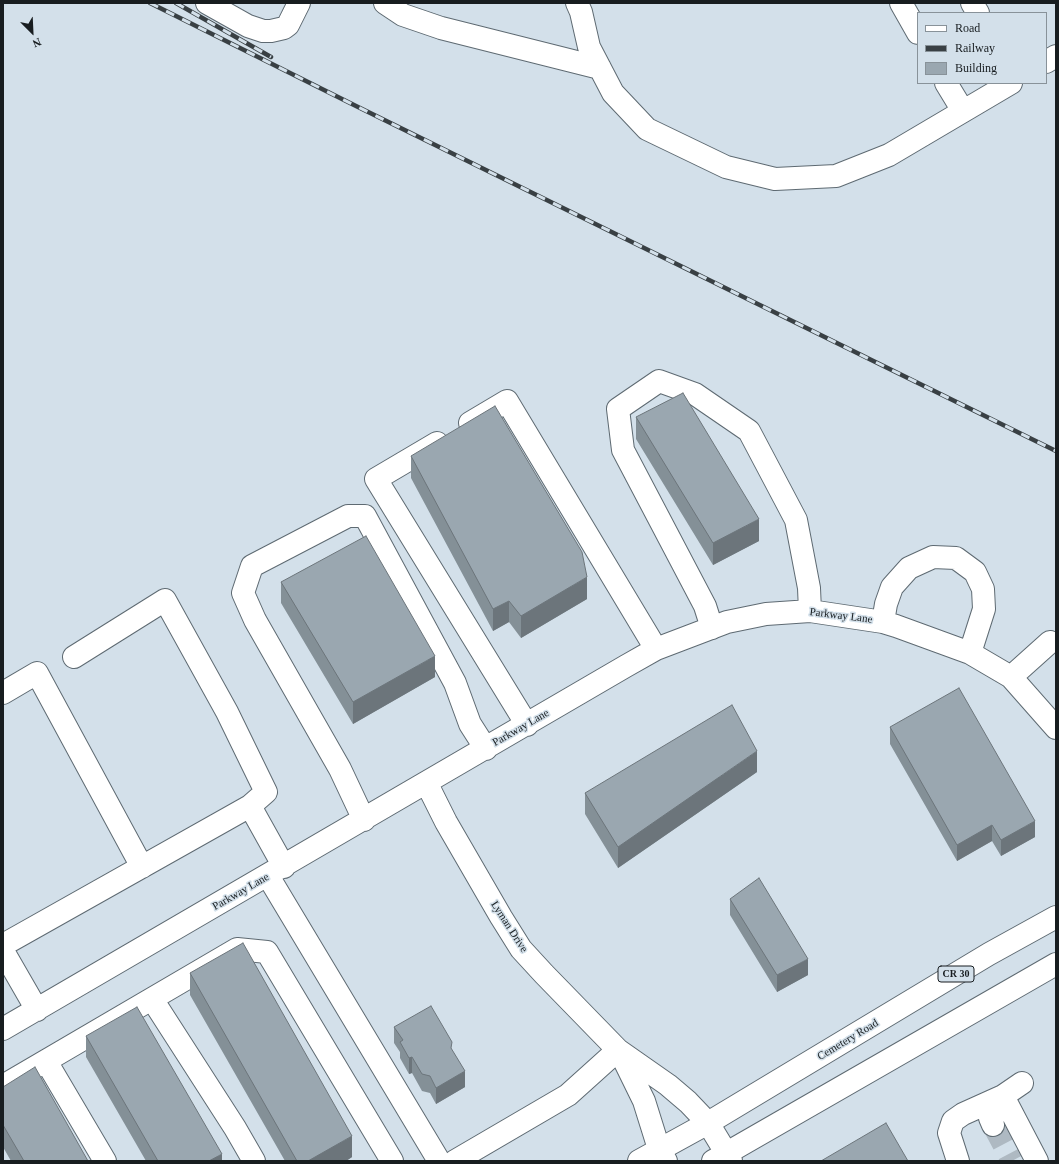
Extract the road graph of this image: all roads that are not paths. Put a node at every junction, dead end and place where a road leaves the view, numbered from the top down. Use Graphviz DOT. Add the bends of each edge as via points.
graph roads {
  1 [pos="207,3"];
  2 [pos="299,3"];
  3 [pos="385,3"];
  4 [pos="577,3"];
  5 [pos="901,3"];
  6 [pos="972,3"];
  7 [pos="977,12"];
  8 [pos="917,31"];
  9 [pos="1056,56"];
  10 [pos="1047,61"];
  11 [pos="600,68"];
  12 [pos="947,84"];
  13 [pos="1009,84"];
  14 [pos="963,111"];
  15 [pos="810,612"];
  16 [pos="883,622"];
  17 [pos="712,628"];
  18 [pos="1050,642"];
  19 [pos="656,650"];
  20 [pos="970,653"];
  21 [pos="74,657"];
  22 [pos="1011,677"];
  23 [pos="3,693"];
  24 [pos="527,725"];
  25 [pos="1056,728"];
  26 [pos="486,748"];
  27 [pos="427,784"];
  28 [pos="250,806"];
  29 [pos="364,820"];
  30 [pos="142,867"];
  31 [pos="276,871"];
  32 [pos="1056,917"];
  33 [pos="3,945"];
  34 [pos="3,951"];
  35 [pos="1056,964"];
  36 [pos="152,999"];
  37 [pos="37,1010"];
  38 [pos="3,1029"];
  39 [pos="618,1050"];
  40 [pos="46,1061"];
  41 [pos="1022,1083"];
  42 [pos="3,1086"];
  43 [pos="1005,1101"];
  44 [pos="708,1123"];
  45 [pos="993,1125"];
  46 [pos="662,1155"];
  47 [pos="724,1159"];
  48 [pos="105,1161"];
  49 [pos="254,1161"];
  50 [pos="392,1161"];
  51 [pos="439,1161"];
  52 [pos="455,1161"];
  53 [pos="638,1161"];
  54 [pos="958,1161"];
  55 [pos="1037,1161"];
  1 -- 2 [label="street" via="248,26 270,32 288,25"];
  3 -- 11 [label="street" via="403,15 441,28"];
  4 -- 11 [label="street" via="589,47"];
  5 -- 8 [label="street"];
  6 -- 7 [label="street"];
  9 -- 10 [label="street"];
  11 -- 14 [label="street" via="614,94 647,129 726,167 775,179 836,176 889,155"];
  12 -- 14 [label="street"];
  13 -- 14 [label="street"];
  15 -- 16 [label="street, Parkway Lane"];
  15 -- 17 [label="street, Parkway Lane" via="755,615"];
  15 -- 17 [label="street" via="809,588 796,520 749,431 695,394 659,381 618,408 622,450 706,606"];
  16 -- 20 [label="street, Parkway Lane"];
  16 -- 20 [label="street" via="892,587 909,568 933,557 956,558 975,572 983,589 984,609"];
  17 -- 19 [label="street, Parkway Lane"];
  18 -- 22 [label="street"];
  19 -- 24 [label="street, Parkway Lane"];
  19 -- 24 [label="street" via="507,401 376,479"];
  20 -- 22 [label="street, Parkway Lane"];
  21 -- 28 [label="street" via="165,600 227,712 266,792"];
  22 -- 25 [label="street, Parkway Lane"];
  23 -- 30 [label="street" via="37,673"];
  24 -- 26 [label="street, Parkway Lane"];
  26 -- 27 [label="street, Parkway Lane"];
  26 -- 29 [label="street" via="470,724 455,683 365,516 348,516 252,566 243,593 340,769"];
  27 -- 29 [label="street, Parkway Lane"];
  27 -- 39 [label="street, Lyman Drive" via="457,842 521,949"];
  28 -- 30 [label="street"];
  28 -- 31 [label="street"];
  29 -- 31 [label="street, Parkway Lane"];
  30 -- 33 [label="street"];
  31 -- 37 [label="street, Parkway Lane"];
  31 -- 51 [label="street"];
  32 -- 44 [label="street, Cemetery Road / CR 30" via="989,954"];
  34 -- 37 [label="street"];
  35 -- 47 [label="street" via="780,1122"];
  36 -- 40 [label="street"];
  36 -- 49 [label="street"];
  36 -- 50 [label="street" via="237,949 267,952"];
  37 -- 38 [label="street, Parkway Lane"];
  39 -- 44 [label="street, Lyman Drive" via="668,1085"];
  39 -- 46 [label="street, Lyman Drive" via="644,1101"];
  39 -- 52 [label="street" via="568,1095"];
  40 -- 42 [label="street"];
  40 -- 48 [label="street"];
  41 -- 43 [label="street"];
  43 -- 45 [label="street" via="990,1118"];
  43 -- 54 [label="street" via="963,1114 953,1121 949,1133"];
  43 -- 55 [label="street"];
  44 -- 46 [label="street, Cemetery Road / CR 30"];
  44 -- 47 [label="street, Lyman Drive"];
  46 -- 53 [label="street, Cemetery Road / CR 30"];
}
